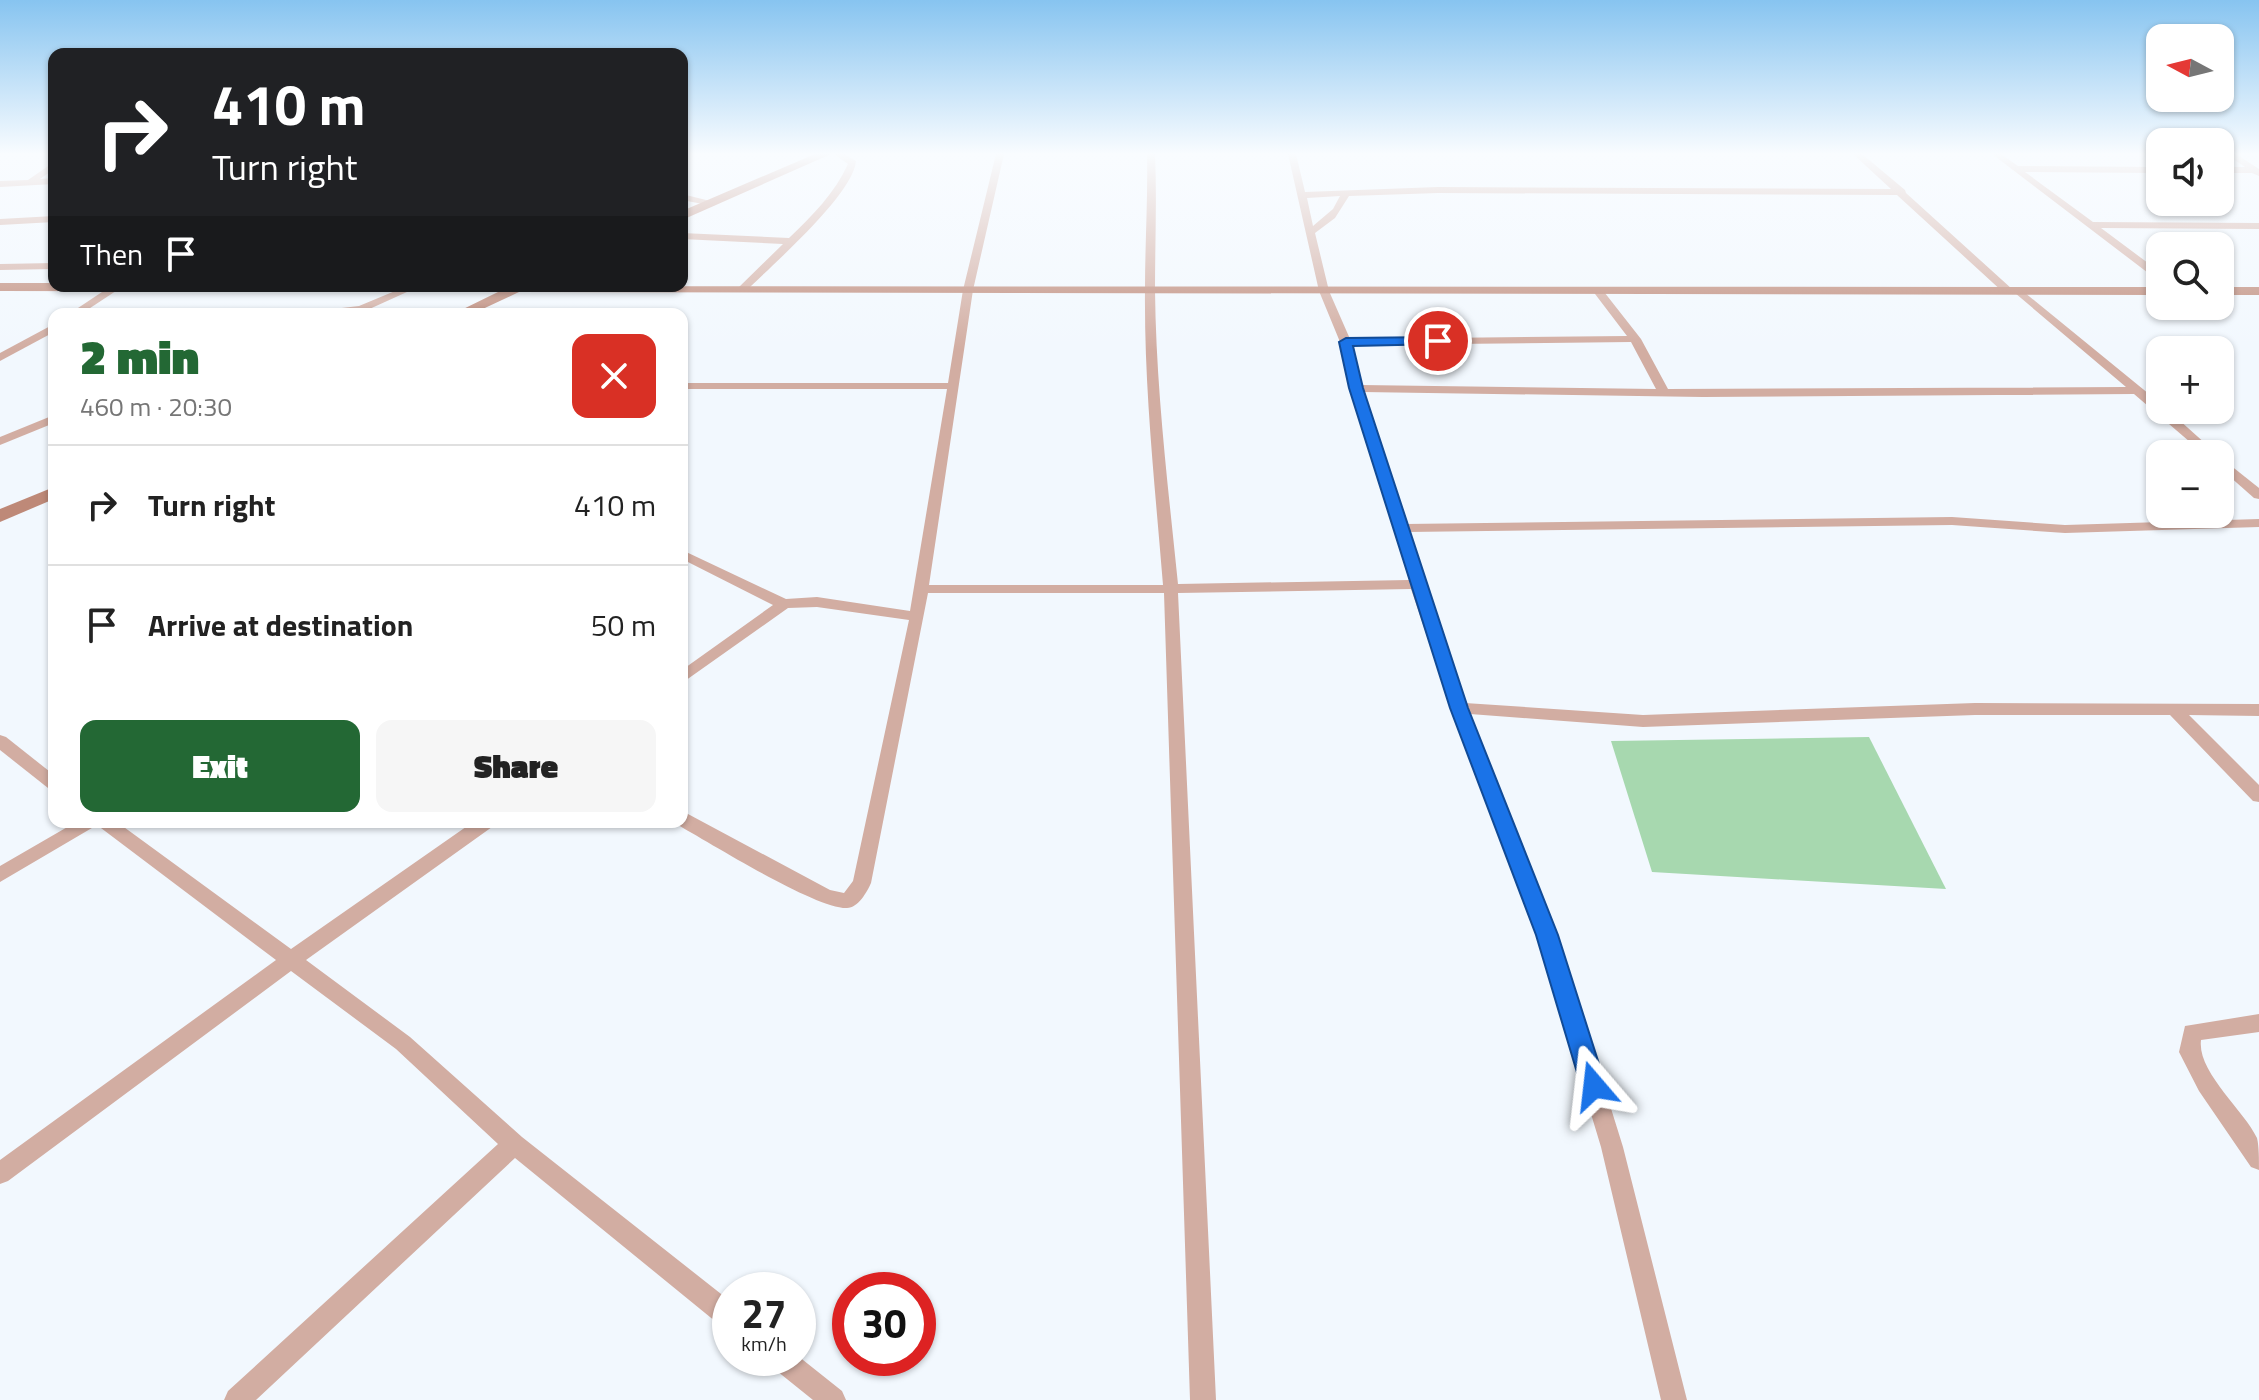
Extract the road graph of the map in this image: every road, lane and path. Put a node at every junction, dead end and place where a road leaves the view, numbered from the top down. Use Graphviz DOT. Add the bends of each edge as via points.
graph roads {
  1 [pos="48,219"];
  2 [pos="809,219"];
  3 [pos="985,219"];
  4 [pos="1153,219"];
  5 [pos="1307,219"];
  6 [pos="1329,219"];
  7 [pos="1933,219"];
  8 [pos="2085,219"];
  9 [pos="0,222"];
  10 [pos="2093,225"];
  11 [pos="2259,226"];
  12 [pos="1310,232"];
  13 [pos="688,236"];
  14 [pos="790,241"];
  15 [pos="48,266"];
  16 [pos="2146,266"];
  17 [pos="0,267"];
  18 [pos="48,286"];
  19 [pos="0,287"];
  20 [pos="688,288"];
  21 [pos="742,289"];
  22 [pos="1150,289"];
  23 [pos="968,290"];
  24 [pos="1597,290"];
  25 [pos="1324,291"];
  26 [pos="2013,291"];
  27 [pos="2146,291"];
  28 [pos="2234,291"];
  29 [pos="2259,291"];
  30 [pos="109,292"];
  31 [pos="401,292"];
  32 [pos="486,292"];
  33 [pos="511,292"];
  34 [pos="478,306"];
  35 [pos="84,308"];
  36 [pos="363,308"];
  37 [pos="474,308"];
  38 [pos="48,330"];
  39 [pos="1635,339"];
  40 [pos="1346,342"];
  41 [pos="0,358"];
  42 [pos="688,386"];
  43 [pos="955,386"];
  44 [pos="1356,388"];
  45 [pos="2138,390"];
  46 [pos="1664,392"];
  47 [pos="2146,397"];
  48 [pos="48,421"];
  49 [pos="2176,424"];
  50 [pos="2195,440"];
  51 [pos="0,441"];
  52 [pos="2234,473"];
  53 [pos="48,495"];
  54 [pos="2259,495"];
  55 [pos="0,516"];
  56 [pos="2259,523"];
  57 [pos="1399,528"];
  58 [pos="688,557"];
  59 [pos="1417,584"];
  60 [pos="921,589"];
  61 [pos="1171,589"];
  62 [pos="784,604"];
  63 [pos="917,617"];
  64 [pos="688,674"];
  65 [pos="1459,708"];
  66 [pos="2259,710"];
  67 [pos="2175,711"];
  68 [pos="0,741"];
  69 [pos="48,779"];
  70 [pos="2259,796"];
  71 [pos="688,822"];
  72 [pos="80,828"];
  73 [pos="112,828"];
  74 [pos="478,828"];
  75 [pos="0,875"];
  76 [pos="292,959"];
  77 [pos="2259,1023"];
  78 [pos="514,1144"];
  79 [pos="2259,1159"];
  80 [pos="0,1173"];
  81 [pos="712,1303"];
  82 [pos="803,1376"];
  83 [pos="237,1400"];
  84 [pos="833,1400"];
  85 [pos="1203,1400"];
  86 [pos="1674,1400"];
  1 -- 9 [label="street"];
  2 -- 14 [label="street"];
  3 -- 23 [label="street"];
  4 -- 22 [label="street"];
  5 -- 12 [label="street"];
  6 -- 12 [label="street"];
  7 -- 26 [label="street"];
  8 -- 10 [label="street"];
  10 -- 11 [label="street"];
  10 -- 16 [label="street"];
  12 -- 25 [label="street"];
  13 -- 14 [label="street"];
  14 -- 21 [label="street"];
  15 -- 17 [label="street"];
  18 -- 19 [label="street"];
  20 -- 21 [label="street"];
  21 -- 23 [label="street"];
  22 -- 23 [label="street"];
  22 -- 25 [label="street"];
  22 -- 61 [label="street" via="1155,423"];
  23 -- 43 [label="street"];
  24 -- 25 [label="street"];
  24 -- 26 [label="street"];
  24 -- 39 [label="street"];
  25 -- 40 [label="street"];
  26 -- 27 [label="street"];
  26 -- 45 [label="street"];
  28 -- 29 [label="street"];
  30 -- 35 [label="street"];
  31 -- 36 [label="street"];
  32 -- 34 [label="street"];
  33 -- 34 [label="street"];
  34 -- 37 [label="street"];
  38 -- 41 [label="street"];
  39 -- 40 [label="street"];
  39 -- 46 [label="street"];
  40 -- 44 [label="street"];
  42 -- 43 [label="street"];
  43 -- 60 [label="street"];
  44 -- 46 [label="street"];
  44 -- 57 [label="street"];
  45 -- 46 [label="street"];
  45 -- 47 [label="street"];
  48 -- 51 [label="street"];
  49 -- 50 [label="street"];
  52 -- 54 [label="street"];
  53 -- 55 [label="street"];
  56 -- 57 [label="street" via="2065,529 1952,521"];
  57 -- 59 [label="street"];
  58 -- 62 [label="street"];
  59 -- 61 [label="street"];
  59 -- 65 [label="street"];
  60 -- 61 [label="street"];
  60 -- 63 [label="street"];
  61 -- 85 [label="street"];
  62 -- 63 [label="street" via="817,602"];
  62 -- 64 [label="street"];
  63 -- 71 [label="street" via="870,853 854,896 848,901 826,897"];
  65 -- 67 [label="street" via="1643,721 1975,709"];
  65 -- 86 [label="street" via="1556,965 1612,1147"];
  66 -- 67 [label="street"];
  67 -- 70 [label="street"];
  68 -- 69 [label="street"];
  72 -- 75 [label="street"];
  73 -- 76 [label="street"];
  74 -- 76 [label="street"];
  76 -- 78 [label="street" via="403,1043"];
  76 -- 80 [label="street"];
  77 -- 79 [label="street" via="2192,1032 2189,1052"];
  78 -- 81 [label="street"];
  78 -- 83 [label="street"];
  82 -- 84 [label="street"];
}
